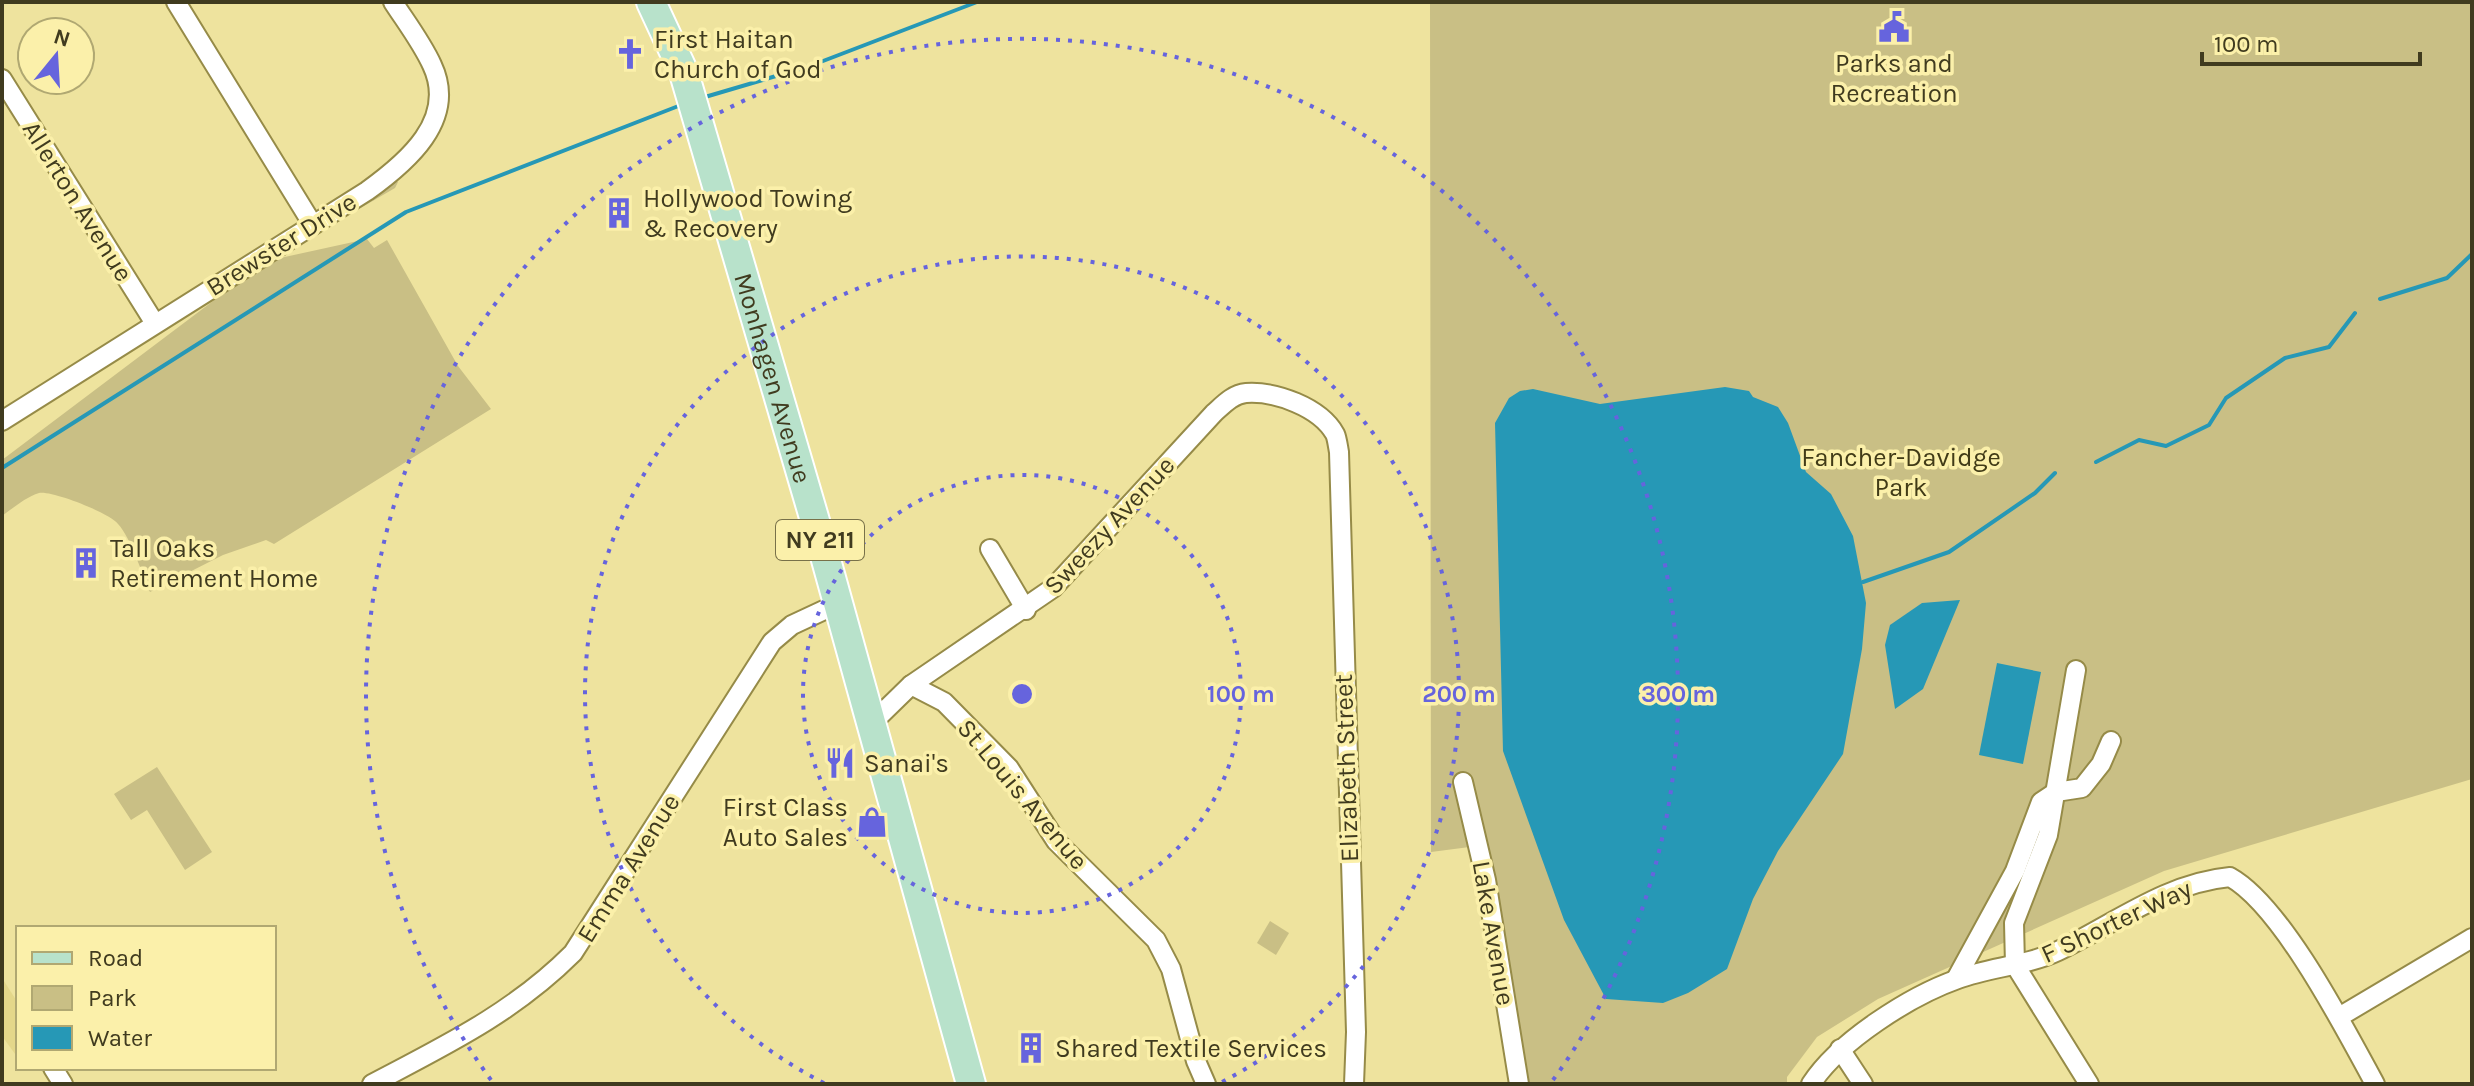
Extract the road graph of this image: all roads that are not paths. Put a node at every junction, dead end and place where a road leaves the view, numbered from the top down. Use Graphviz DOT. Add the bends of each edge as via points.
graph roads {
  1 [pos="176,2"];
  2 [pos="393,2"];
  3 [pos="651,2"];
  4 [pos="2,79"];
  5 [pos="313,225"];
  6 [pos="154,322"];
  7 [pos="2,421"];
  8 [pos="1339,452"];
  9 [pos="990,549"];
  10 [pos="837,604"];
  11 [pos="1026,610"];
  12 [pos="2076,670"];
  13 [pos="911,685"];
  14 [pos="871,724"];
  15 [pos="2111,741"];
  16 [pos="1463,782"];
  17 [pos="2056,792"];
  18 [pos="2472,938"];
  19 [pos="2015,965"];
  20 [pos="1956,979"];
  21 [pos="2339,1017"];
  22 [pos="1840,1049"];
  23 [pos="372,1084"];
  24 [pos="971,1084"];
  25 [pos="1206,1084"];
  26 [pos="1354,1084"];
  27 [pos="1519,1084"];
  28 [pos="1811,1084"];
  29 [pos="1863,1084"];
  30 [pos="2089,1084"];
  31 [pos="2375,1084"];
  1 -- 5 [label="street"];
  2 -- 5 [label="street, Brewster Drive" via="433,67 438,92 431,127 397,170"];
  3 -- 10 [label="main road, Monhagen Avenue / NY 211" via="684,73"];
  4 -- 6 [label="street, Allerton Avenue"];
  5 -- 6 [label="street, Brewster Drive"];
  6 -- 7 [label="street, Brewster Drive"];
  8 -- 11 [label="street, Sweezy Avenue" via="1335,433 1308,408 1274,396 1244,393 1232,398 1053,588"];
  8 -- 26 [label="street, Elizabeth Street"];
  9 -- 11 [label="street"];
  10 -- 14 [label="main road, Monhagen Avenue / NY 211"];
  10 -- 23 [label="street, Emma Avenue" via="792,625 772,642 573,953 539,988 495,1019"];
  11 -- 13 [label="street, Sweezy Avenue"];
  12 -- 17 [label="street"];
  13 -- 14 [label="street, Sweezy Avenue"];
  13 -- 25 [label="street, St Louis Avenue" via="944,702 1009,768 1056,841 1156,940 1171,969"];
  14 -- 24 [label="main road, Monhagen Avenue / NY 211"];
  15 -- 17 [label="street" via="2082,788"];
  16 -- 27 [label="street, Lake Avenue" via="1486,880"];
  17 -- 19 [label="street" via="2048,835 2014,923"];
  17 -- 20 [label="street" via="2041,802 2015,871"];
  18 -- 21 [label="street"];
  19 -- 20 [label="street, F Shorter Way"];
  19 -- 21 [label="street, F Shorter Way" via="2055,953 2177,888 2230,877 2261,900"];
  19 -- 30 [label="street"];
  20 -- 22 [label="street, F Shorter Way"];
  21 -- 31 [label="street, F Shorter Way"];
  22 -- 28 [label="street, F Shorter Way"];
  22 -- 29 [label="street"];
}
